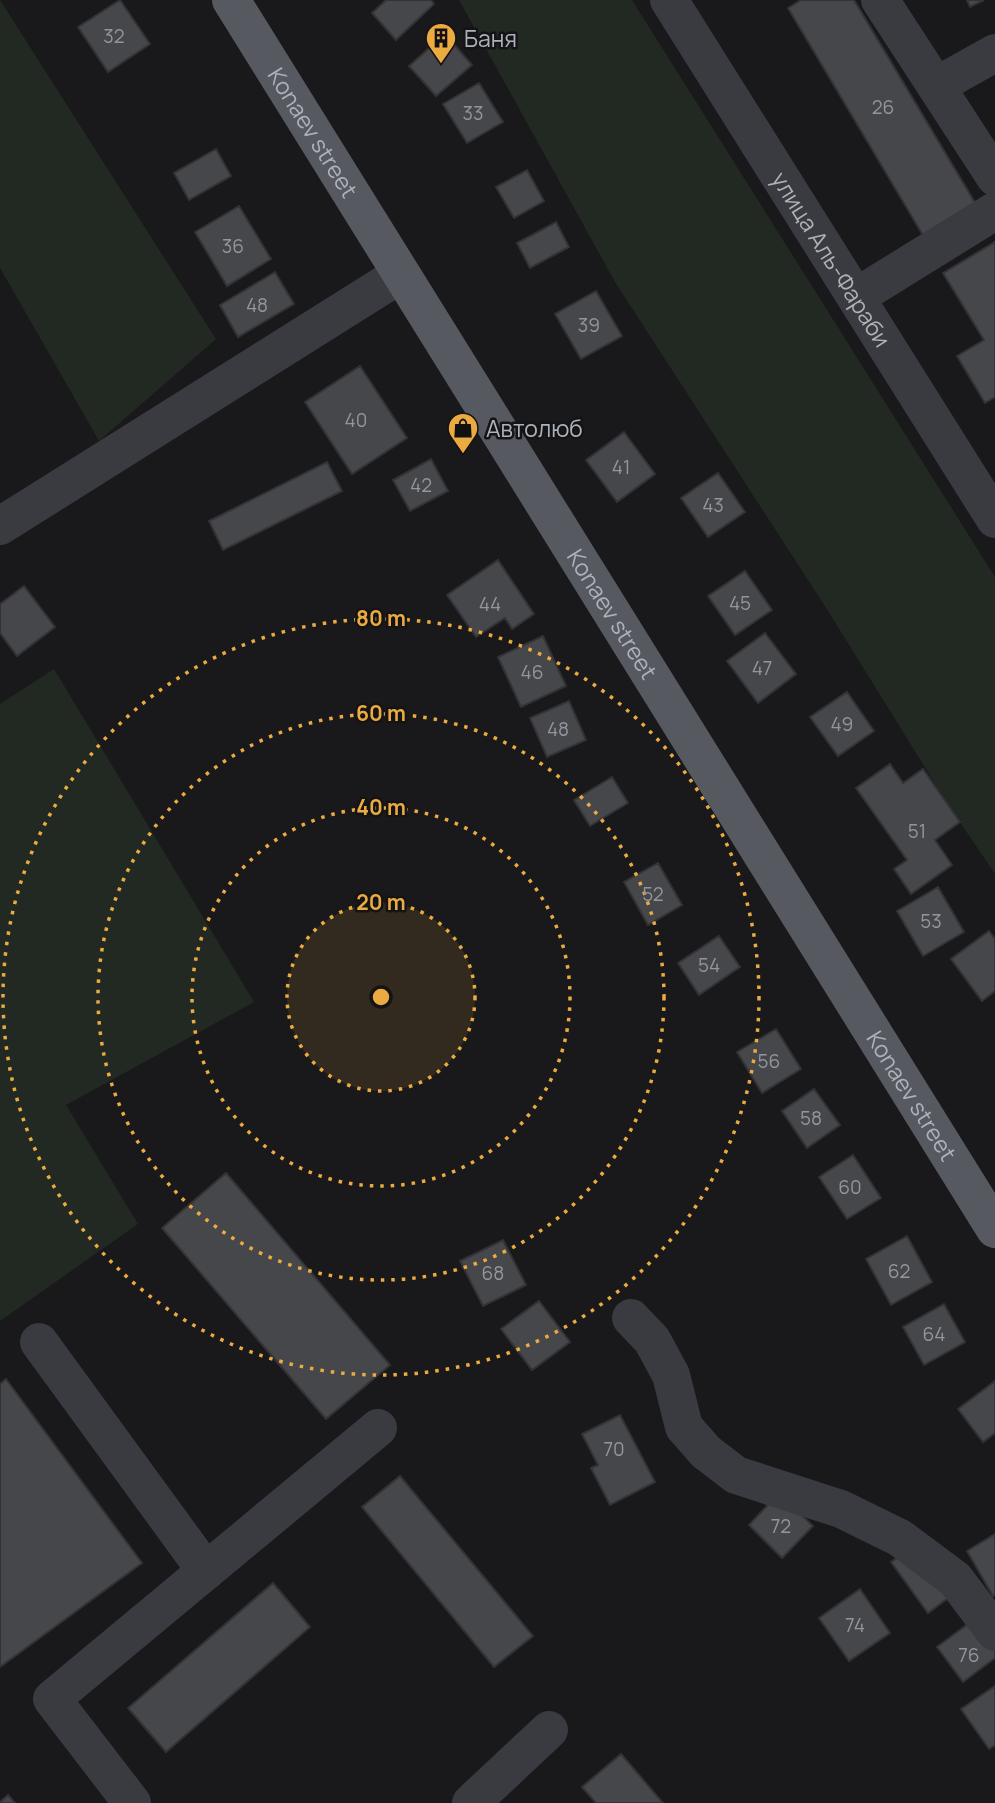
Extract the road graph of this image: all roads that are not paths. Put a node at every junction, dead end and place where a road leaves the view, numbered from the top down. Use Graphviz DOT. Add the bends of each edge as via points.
graph roads {
  1 [pos="231,0"];
  2 [pos="880,0"];
  3 [pos="674,2"];
  4 [pos="995,53"];
  5 [pos="936,86"];
  6 [pos="995,177"];
  7 [pos="995,211"];
  8 [pos="401,274"];
  9 [pos="856,297"];
  10 [pos="993,510"];
  11 [pos="0,526"];
  12 [pos="995,1229"];
  13 [pos="631,1318"];
  14 [pos="39,1342"];
  15 [pos="378,1428"];
  16 [pos="206,1571"];
  17 [pos="995,1632"];
  18 [pos="549,1730"];
  19 [pos="132,1803"];
  20 [pos="471,1803"];
  1 -- 8 [label="main road, Konaev street"];
  2 -- 5 [label="street"];
  3 -- 9 [label="street, улица Аль-Фараби"];
  4 -- 5 [label="street"];
  5 -- 6 [label="street"];
  7 -- 9 [label="street"];
  8 -- 11 [label="street"];
  8 -- 12 [label="main road, Konaev street"];
  9 -- 10 [label="street, улица Аль-Фараби"];
  13 -- 17 [label="street" via="652,1340 671,1375 684,1427 706,1452 736,1475 841,1509 900,1538 955,1579"];
  14 -- 16 [label="street"];
  15 -- 16 [label="street"];
  16 -- 19 [label="street" via="52,1699"];
  18 -- 20 [label="street"];
}
